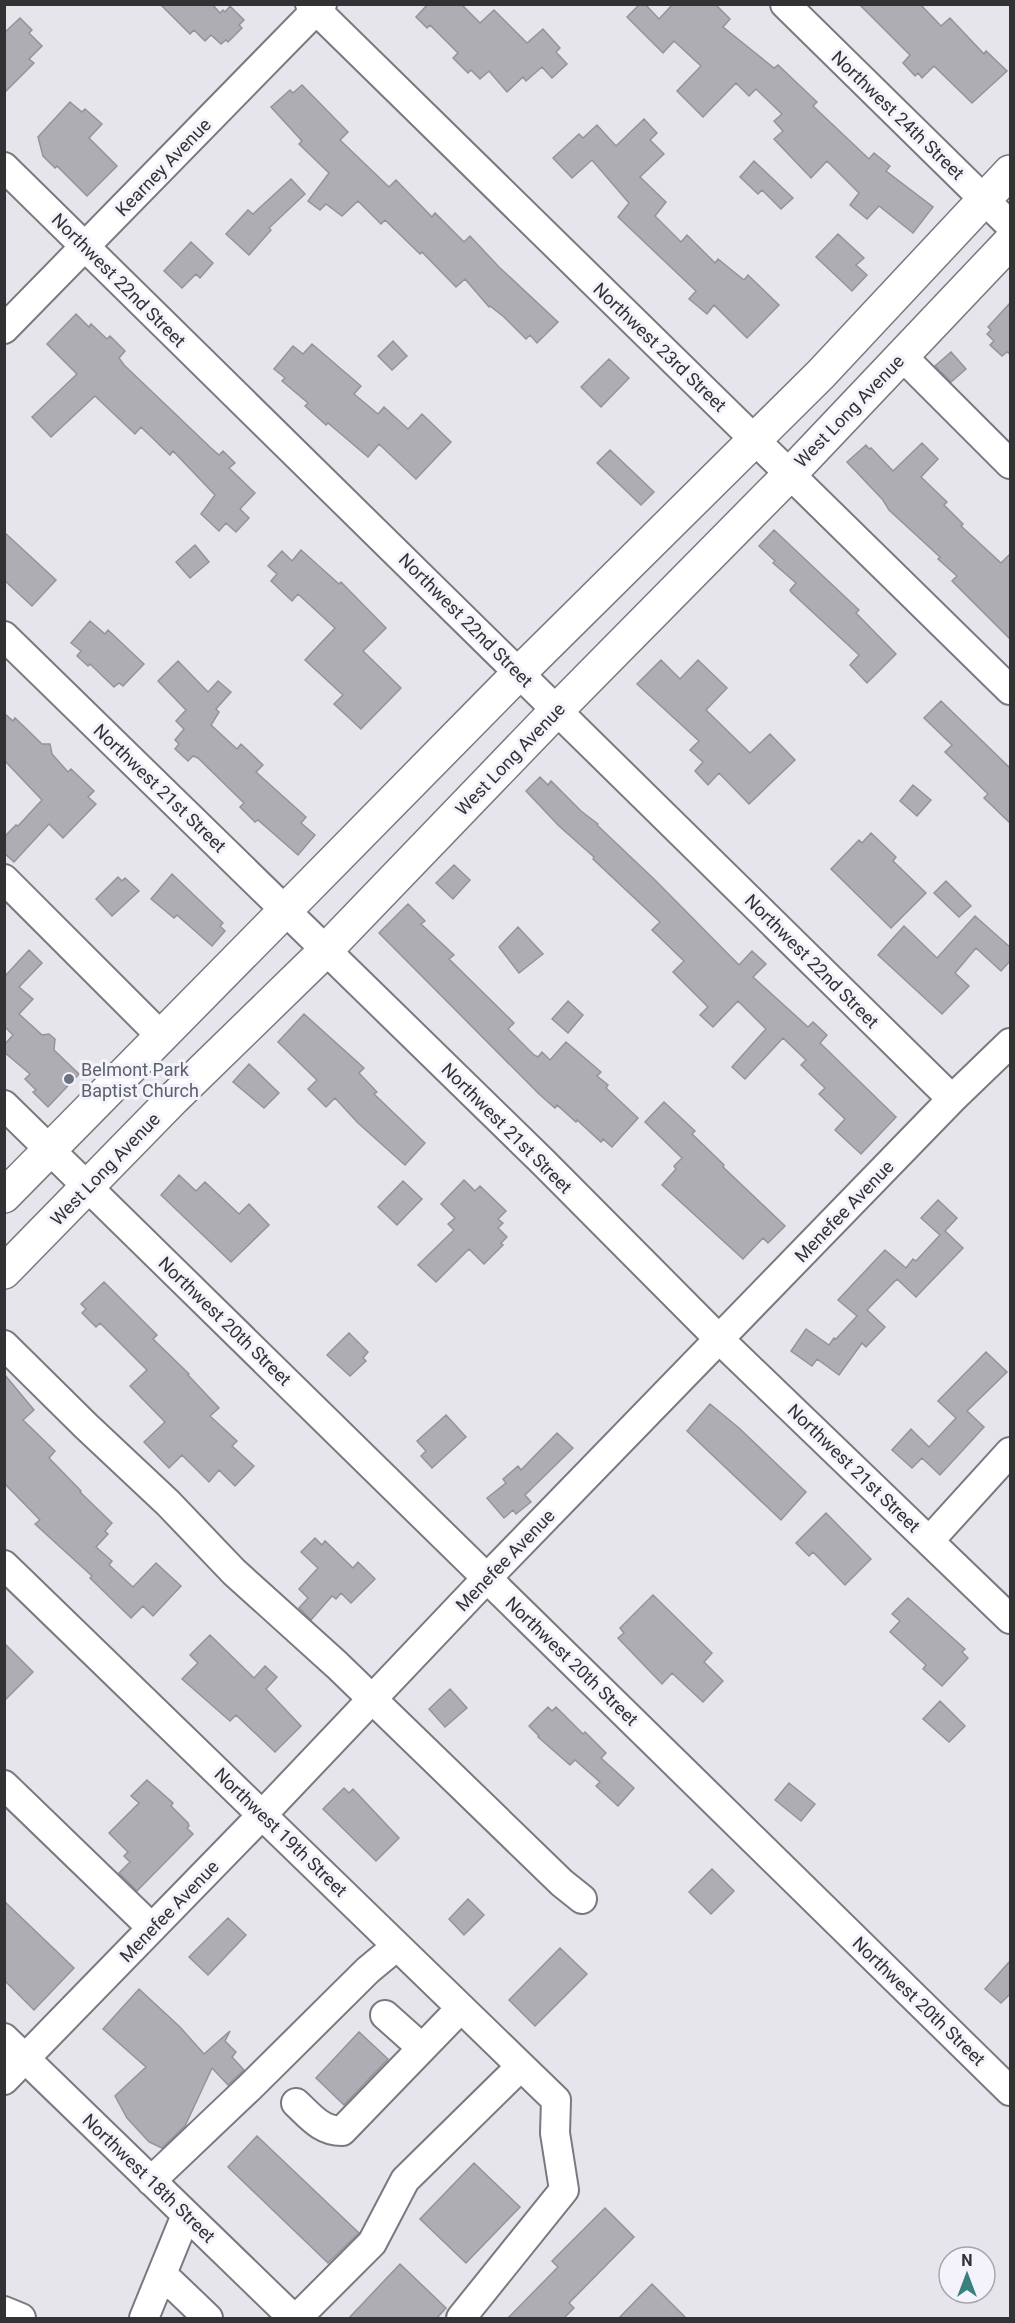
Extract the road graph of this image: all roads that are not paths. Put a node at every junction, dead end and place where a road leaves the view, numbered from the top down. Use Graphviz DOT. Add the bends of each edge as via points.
graph roads {
  1 [pos="785,4"];
  2 [pos="316,6"];
  3 [pos="4,167"];
  4 [pos="1011,172"];
  5 [pos="984,199"];
  6 [pos="1011,225"];
  7 [pos="1011,242"];
  8 [pos="85,247"];
  9 [pos="4,329"];
  10 [pos="902,356"];
  11 [pos="754,440"];
  12 [pos="1011,464"];
  13 [pos="790,474"];
  14 [pos="4,636"];
  15 [pos="519,673"];
  16 [pos="1011,690"];
  17 [pos="557,710"];
  18 [pos="4,879"];
  19 [pos="286,911"];
  20 [pos="326,950"];
  21 [pos="162,1037"];
  22 [pos="1011,1043"];
  23 [pos="952,1099"];
  24 [pos="4,1105"];
  25 [pos="50,1150"];
  26 [pos="88,1186"];
  27 [pos="4,1196"];
  28 [pos="4,1272"];
  29 [pos="720,1340"];
  30 [pos="4,1346"];
  31 [pos="1011,1452"];
  32 [pos="930,1540"];
  33 [pos="4,1565"];
  34 [pos="487,1578"];
  35 [pos="1011,1619"];
  36 [pos="371,1700"];
  37 [pos="4,1785"];
  38 [pos="262,1815"];
  39 [pos="582,1899"];
  40 [pos="152,1928"];
  41 [pos="397,1946"];
  42 [pos="461,2008"];
  43 [pos="385,2015"];
  44 [pos="4,2038"];
  45 [pos="422,2048"];
  46 [pos="26,2058"];
  47 [pos="521,2066"];
  48 [pos="4,2080"];
  49 [pos="1011,2091"];
  50 [pos="296,2103"];
  51 [pos="151,2181"];
  52 [pos="186,2215"];
  53 [pos="162,2274"];
  54 [pos="4,2311"];
  55 [pos="204,2317"];
  56 [pos="21,2319"];
  57 [pos="144,2319"];
  58 [pos="295,2319"];
  59 [pos="461,2319"];
  1 -- 5 [label="street, Northwest 24th Street"];
  2 -- 8 [label="street, Kearney Avenue"];
  2 -- 11 [label="street, Northwest 23rd Street"];
  3 -- 8 [label="street, Northwest 22nd Street"];
  4 -- 5 [label="main road"];
  5 -- 6 [label="street, Northwest 24th Street"];
  5 -- 11 [label="main road"];
  7 -- 10 [label="main road, West Long Avenue"];
  8 -- 9 [label="street, Kearney Avenue"];
  8 -- 15 [label="street, Northwest 22nd Street"];
  10 -- 12 [label="street"];
  10 -- 13 [label="main road, West Long Avenue"];
  11 -- 13 [label="street, Northwest 23rd Street"];
  11 -- 15 [label="main road"];
  13 -- 16 [label="street, Northwest 23rd Street"];
  13 -- 17 [label="main road, West Long Avenue"];
  14 -- 19 [label="street, Northwest 21st Street"];
  15 -- 17 [label="street, Northwest 22nd Street"];
  15 -- 19 [label="main road"];
  17 -- 20 [label="main road, West Long Avenue"];
  17 -- 23 [label="street, Northwest 22nd Street"];
  18 -- 21 [label="street"];
  19 -- 20 [label="street, Northwest 21st Street"];
  19 -- 21 [label="main road"];
  20 -- 26 [label="main road, West Long Avenue"];
  20 -- 29 [label="street, Northwest 21st Street"];
  21 -- 25 [label="main road"];
  22 -- 23 [label="street, Menefee Avenue"];
  23 -- 29 [label="street, Menefee Avenue"];
  24 -- 25 [label="street, Northwest 20th Street"];
  25 -- 26 [label="street, Northwest 20th Street"];
  25 -- 27 [label="main road"];
  26 -- 28 [label="main road, West Long Avenue"];
  26 -- 34 [label="street, Northwest 20th Street"];
  29 -- 32 [label="street, Northwest 21st Street"];
  29 -- 34 [label="street, Menefee Avenue"];
  30 -- 36 [label="street"];
  31 -- 32 [label="street"];
  32 -- 35 [label="street, Northwest 21st Street"];
  33 -- 38 [label="street, Northwest 19th Street"];
  34 -- 36 [label="street, Menefee Avenue"];
  34 -- 49 [label="street, Northwest 20th Street"];
  36 -- 38 [label="street, Menefee Avenue"];
  36 -- 39 [label="street"];
  37 -- 40 [label="street"];
  38 -- 40 [label="street, Menefee Avenue"];
  38 -- 41 [label="street, Northwest 19th Street"];
  40 -- 46 [label="street, Menefee Avenue"];
  41 -- 42 [label="street, Northwest 19th Street"];
  41 -- 51 [label="street"];
  42 -- 45 [label="street"];
  42 -- 47 [label="street, Northwest 19th Street"];
  43 -- 45 [label="street"];
  44 -- 46 [label="street, Northwest 18th Street"];
  45 -- 50 [label="street" via="342,2132 320,2126"];
  46 -- 48 [label="street, Menefee Avenue"];
  46 -- 51 [label="street, Northwest 18th Street"];
  47 -- 58 [label="street" via="405,2180 372,2243"];
  47 -- 59 [label="street, Northwest 19th Street" via="556,2100 555,2133 564,2190"];
  51 -- 52 [label="street, Northwest 18th Street"];
  52 -- 53 [label="street"];
  52 -- 58 [label="street, Northwest 18th Street"];
  53 -- 55 [label="street"];
  53 -- 57 [label="street"];
  54 -- 56 [label="street"];
}
